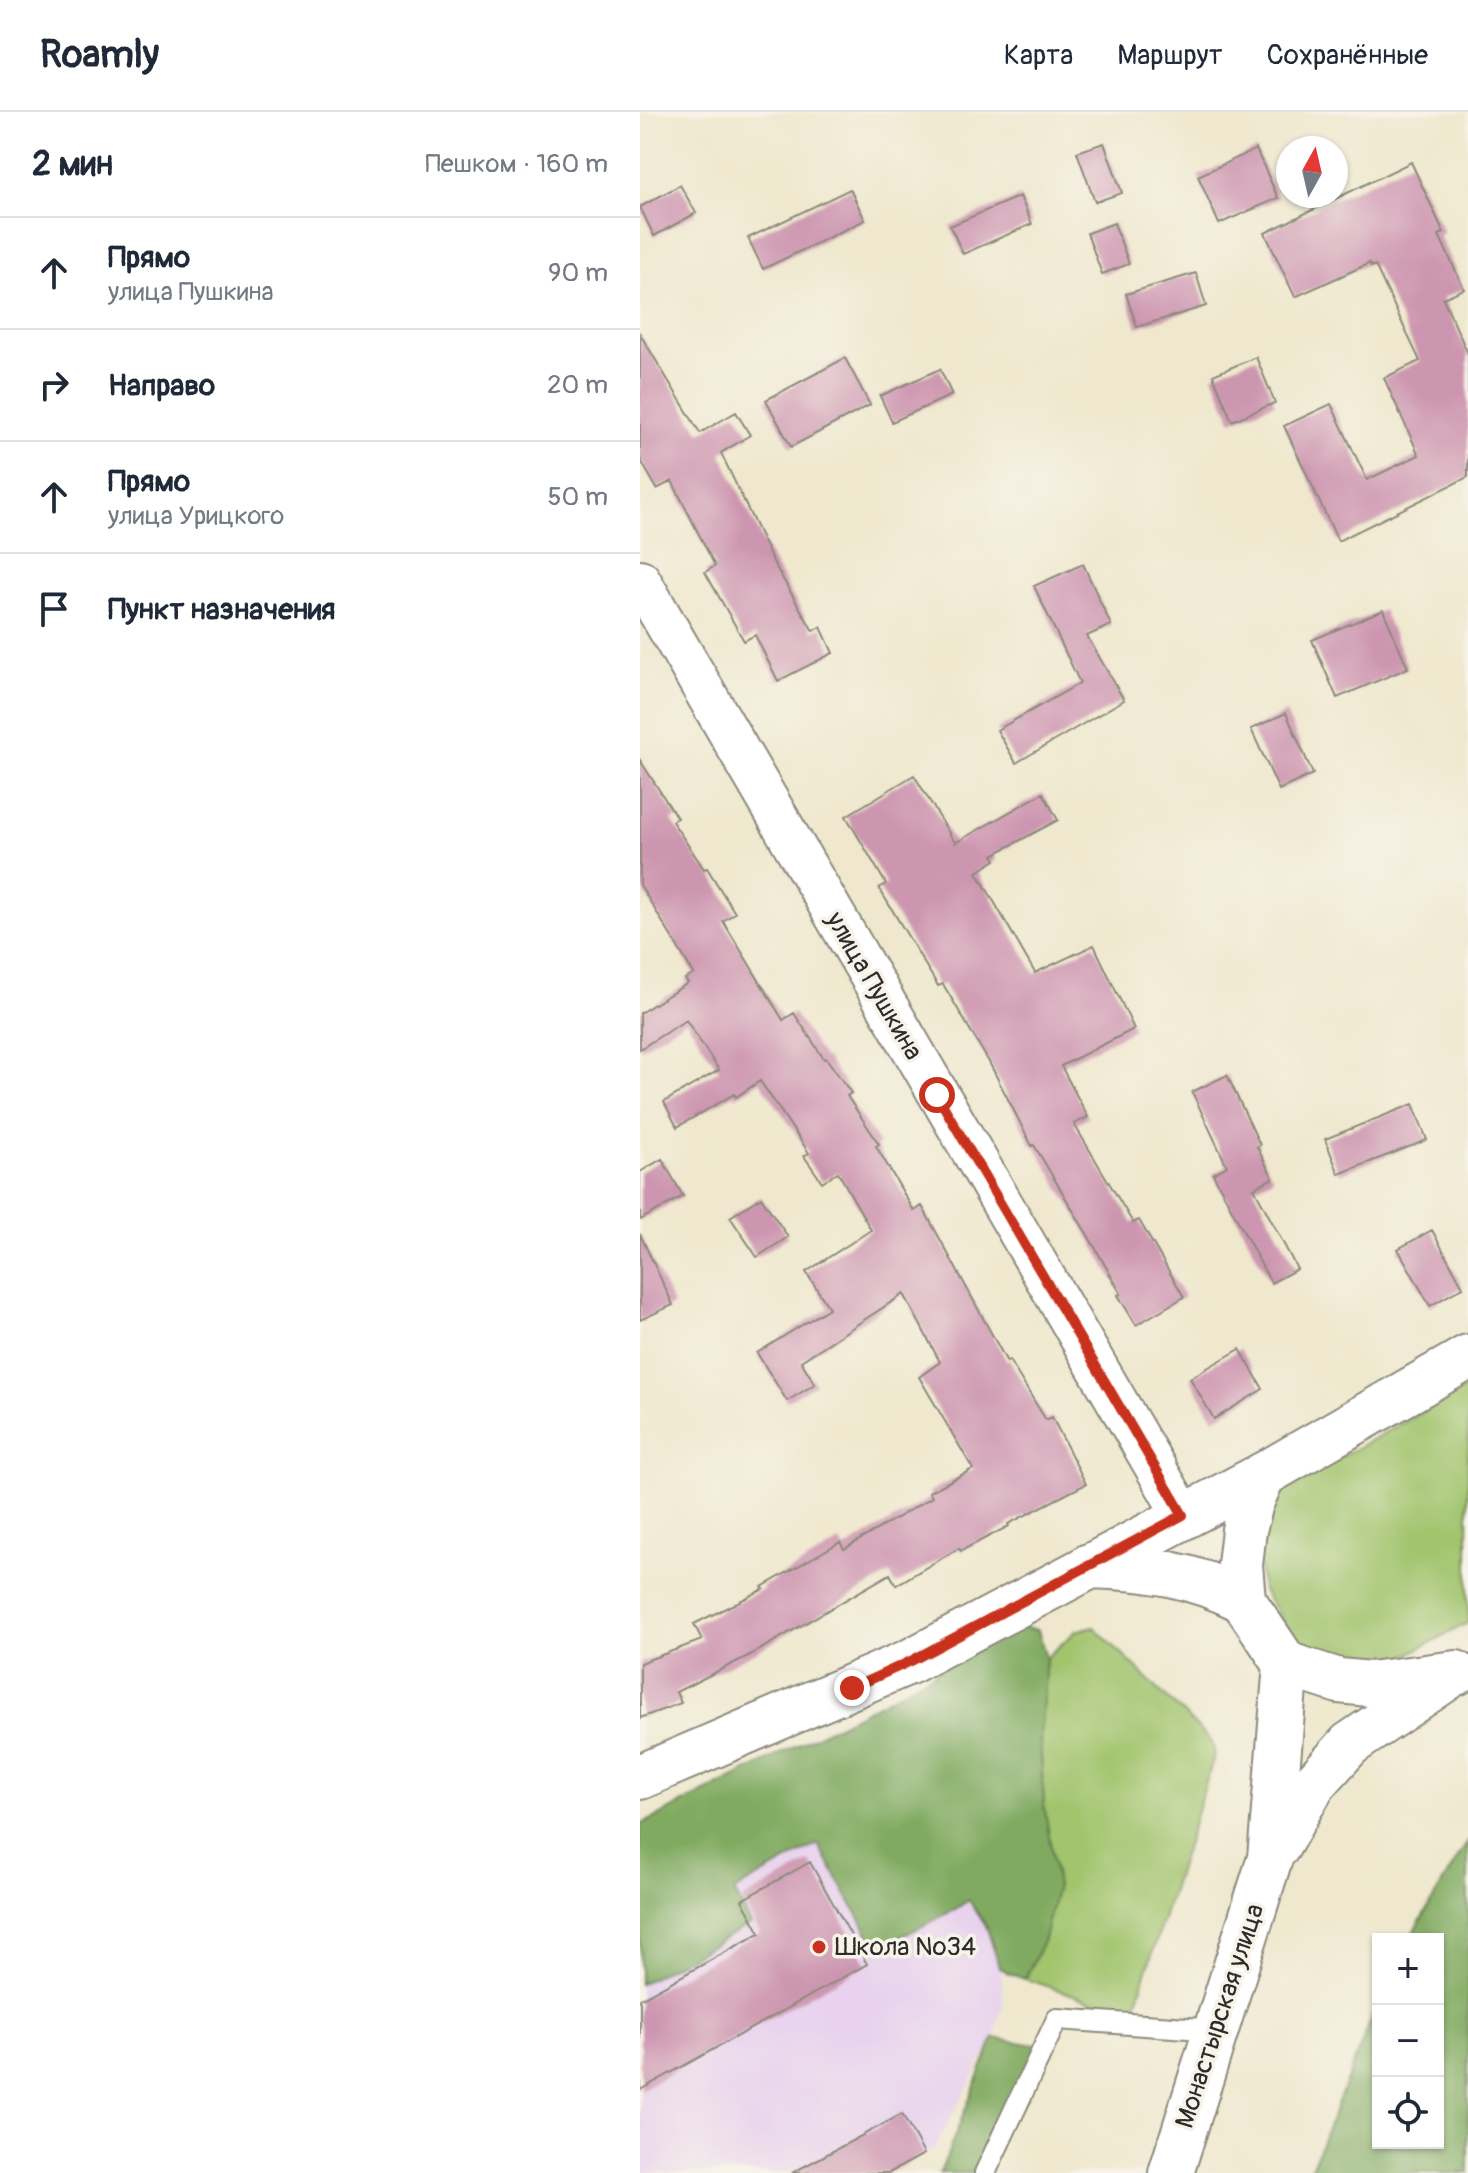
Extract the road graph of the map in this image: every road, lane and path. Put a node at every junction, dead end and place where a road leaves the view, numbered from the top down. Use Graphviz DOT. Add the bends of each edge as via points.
graph roads {
  1 [pos="640,580"];
  2 [pos="1468,1357"];
  3 [pos="1263,1475"];
  4 [pos="1183,1515"];
  5 [pos="1089,1566"];
  6 [pos="1243,1600"];
  7 [pos="1286,1664"];
  8 [pos="1462,1669"];
  9 [pos="640,1777"];
  10 [pos="1270,1858"];
  11 [pos="1217,2030"];
  12 [pos="985,2173"];
  13 [pos="1171,2173"];
  1 -- 4 [label="street, улица Пушкина"];
  2 -- 3 [label="main road"];
  3 -- 4 [label="main road"];
  3 -- 6 [label="main road" via="1244,1530"];
  4 -- 5 [label="main road"];
  5 -- 6 [label="main road" via="1177,1574"];
  5 -- 9 [label="main road" via="911,1661"];
  6 -- 7 [label="main road"];
  7 -- 8 [label="main road" via="1339,1681 1370,1684"];
  7 -- 10 [label="main road"];
  8 -- 10 [label="main road" via="1350,1744 1313,1785"];
  10 -- 11 [label="main road, Монастырская улица"];
  11 -- 12 [label="lane" via="1057,2019"];
  11 -- 13 [label="main road, Монастырская улица"];
}
